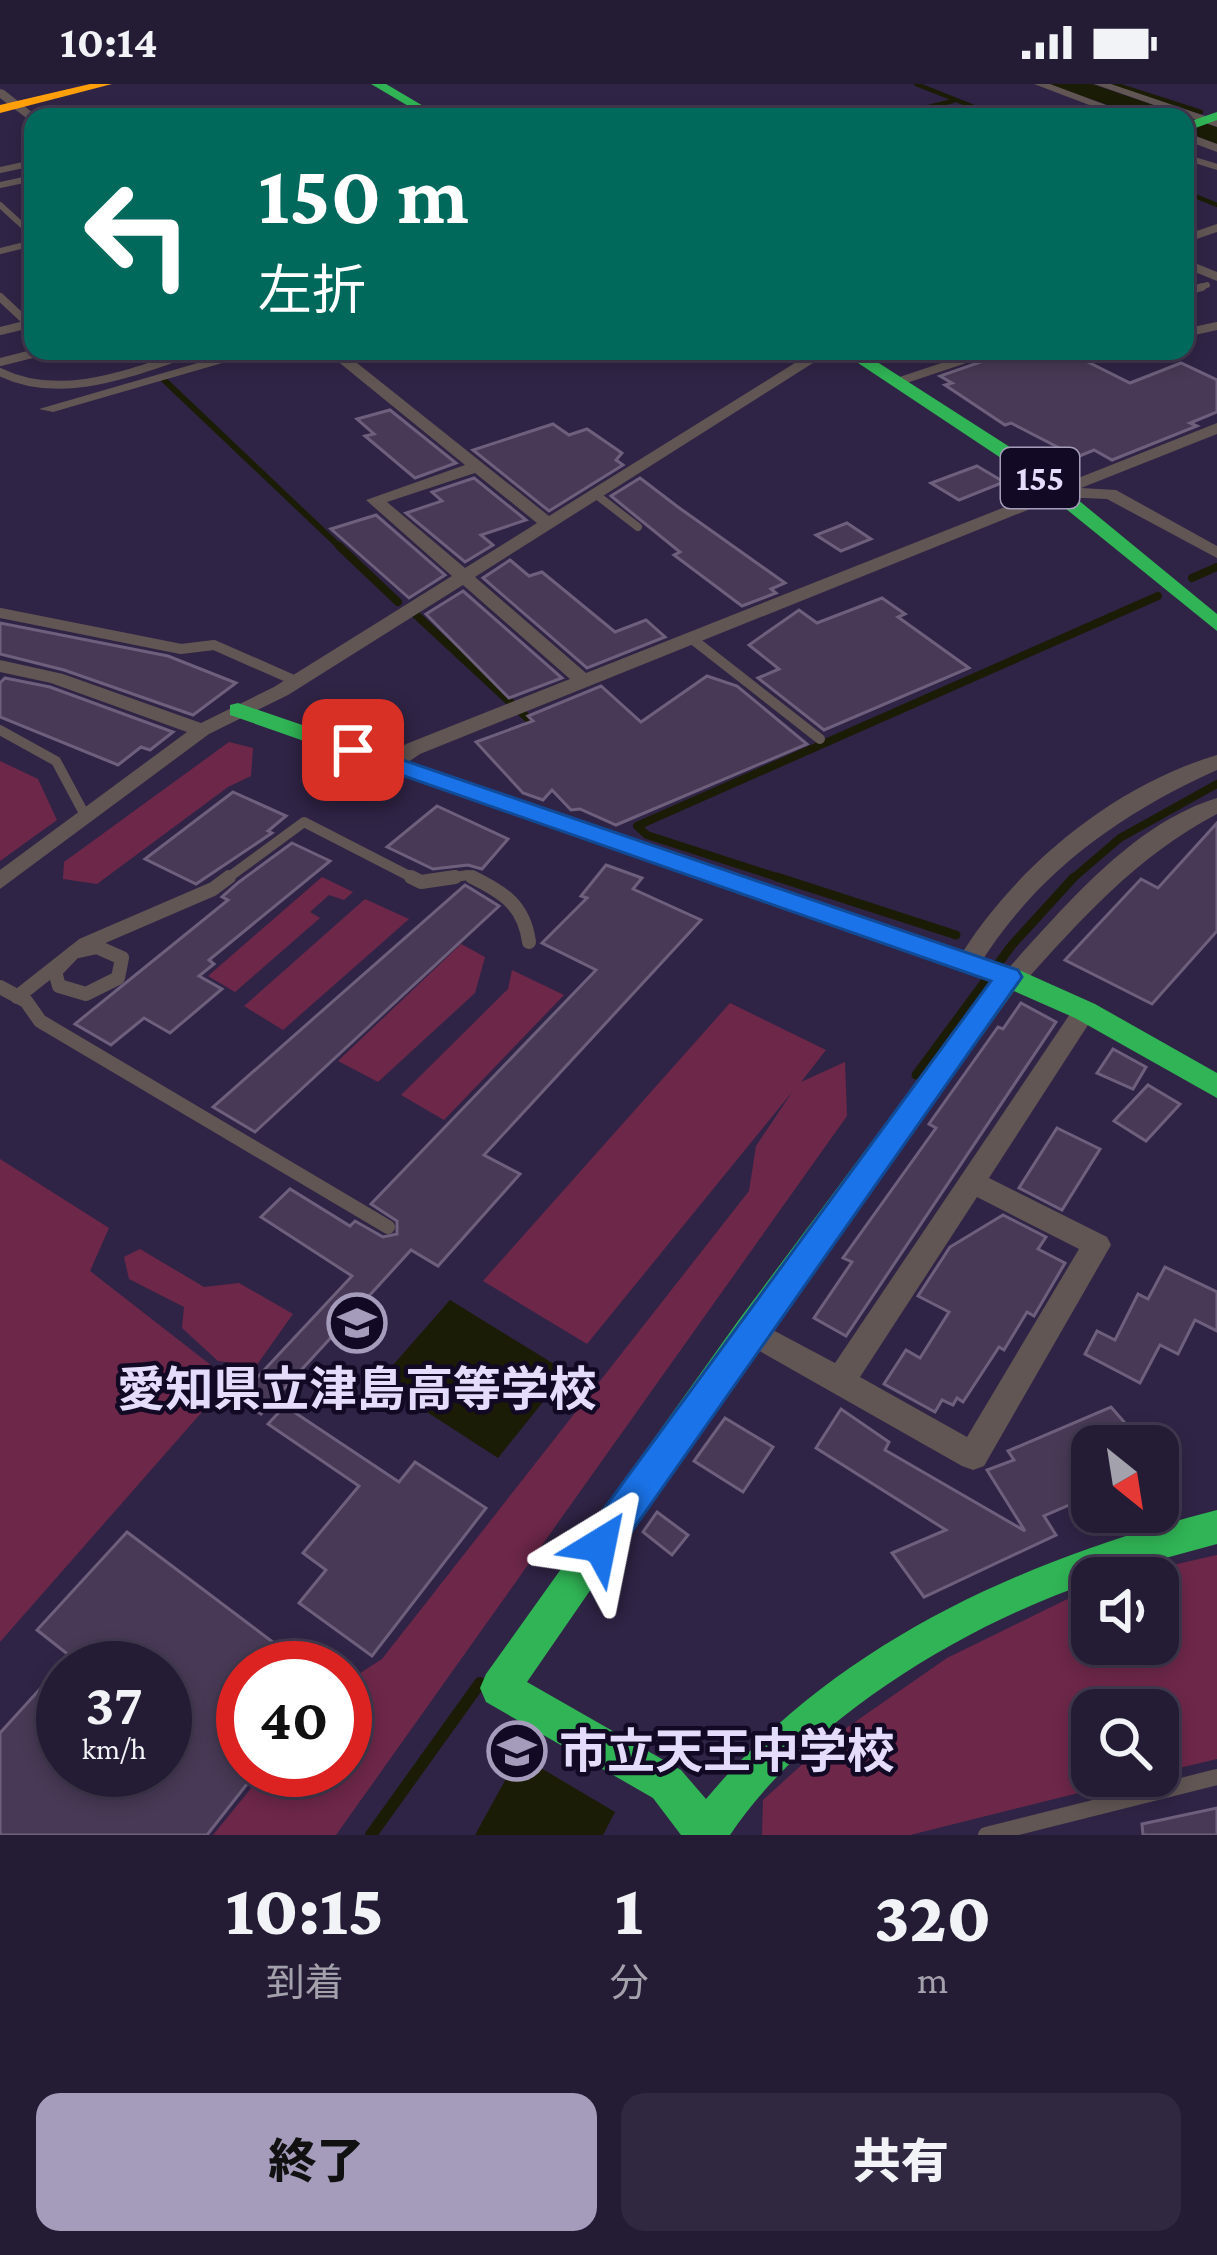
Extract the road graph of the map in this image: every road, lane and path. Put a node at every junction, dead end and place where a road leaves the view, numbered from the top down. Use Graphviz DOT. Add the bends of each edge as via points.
graph roads {
  1 [pos="106,84"];
  2 [pos="377,84"];
  3 [pos="1040,84"];
  4 [pos="1100,84"];
  5 [pos="12,106"];
  6 [pos="420,108"];
  7 [pos="1107,108"];
  8 [pos="1162,108"];
  9 [pos="1203,124"];
  10 [pos="1217,148"];
  11 [pos="0,205"];
  12 [pos="24,230"];
  13 [pos="0,297"];
  14 [pos="24,318"];
  15 [pos="162,360"];
  16 [pos="223,360"];
  17 [pos="344,360"];
  18 [pos="810,360"];
  19 [pos="863,360"];
  20 [pos="964,360"];
  21 [pos="0,372"];
  22 [pos="899,382"];
  23 [pos="46,409"];
  24 [pos="1217,428"];
  25 [pos="477,467"];
  26 [pos="1057,493"];
  27 [pos="594,494"];
  28 [pos="547,523"];
  29 [pos="638,526"];
  30 [pos="1217,554"];
  31 [pos="462,576"];
  32 [pos="0,613"];
  33 [pos="1217,625"];
  34 [pos="692,638"];
  35 [pos="0,666"];
  36 [pos="296,681"];
  37 [pos="584,681"];
  38 [pos="238,710"];
  39 [pos="0,730"];
  40 [pos="202,730"];
  41 [pos="820,739"];
  42 [pos="1217,762"];
  43 [pos="391,764"];
  44 [pos="1217,805"];
  45 [pos="86,818"];
  46 [pos="0,881"];
  47 [pos="529,942"];
  48 [pos="65,958"];
  49 [pos="972,965"];
  50 [pos="1009,977"];
  51 [pos="0,987"];
  52 [pos="17,997"];
  53 [pos="1085,1011"];
  54 [pos="1217,1087"];
  55 [pos="972,1182"];
  56 [pos="388,1227"];
  57 [pos="750,1331"];
  58 [pos="840,1382"];
  59 [pos="1217,1527"];
  60 [pos="1217,1777"];
  61 [pos="705,1834"];
  62 [pos="986,1835"];
  1 -- 5 [label="main road"];
  2 -- 6 [label="main road"];
  3 -- 7 [label="street"];
  4 -- 8 [label="street"];
  9 -- 10 [label="street"];
  11 -- 12 [label="lane"];
  13 -- 14 [label="lane"];
  15 -- 21 [label="lane" via="51,389"];
  16 -- 23 [label="street"];
  17 -- 25 [label="street"];
  18 -- 27 [label="street"];
  19 -- 22 [label="main road, 155"];
  20 -- 22 [label="lane"];
  22 -- 26 [label="main road, 155"];
  24 -- 26 [label="street"];
  25 -- 28 [label="street"];
  25 -- 31 [label="street" via="374,500"];
  26 -- 30 [label="street" via="1111,494"];
  26 -- 33 [label="main road, 155"];
  26 -- 34 [label="street"];
  27 -- 28 [label="street"];
  27 -- 29 [label="lane"];
  28 -- 31 [label="street"];
  31 -- 36 [label="street"];
  31 -- 37 [label="street"];
  32 -- 36 [label="lane" via="181,649 214,645"];
  34 -- 37 [label="street"];
  34 -- 41 [label="lane"];
  35 -- 40 [label="street"];
  36 -- 38 [label="street"];
  37 -- 43 [label="street"];
  38 -- 40 [label="street"];
  38 -- 43 [label="main road"];
  39 -- 45 [label="lane" via="48,749"];
  40 -- 45 [label="street"];
  42 -- 49 [label="street" via="1086,832 985,931"];
  43 -- 49 [label="main road"];
  44 -- 50 [label="street" via="1147,844"];
  45 -- 46 [label="street"];
  47 -- 48 [label="lane" via="508,894 468,874 421,882 304,822 212,889"];
  48 -- 48 [label="lane" via="97,946 117,952 124,965 108,987 76,994 55,980"];
  48 -- 52 [label="lane"];
  49 -- 50 [label="main road"];
  50 -- 53 [label="main road"];
  50 -- 57 [label="main road"];
  51 -- 52 [label="lane"];
  52 -- 56 [label="lane" via="40,1021"];
  53 -- 54 [label="main road"];
  53 -- 55 [label="street"];
  55 -- 58 [label="street"];
  55 -- 58 [label="street" via="1097,1245 973,1456"];
  57 -- 58 [label="street"];
  57 -- 61 [label="main road" via="500,1688 667,1784"];
  59 -- 61 [label="main road" via="1090,1563 964,1620 758,1765"];
  60 -- 62 [label="lane"];
}
